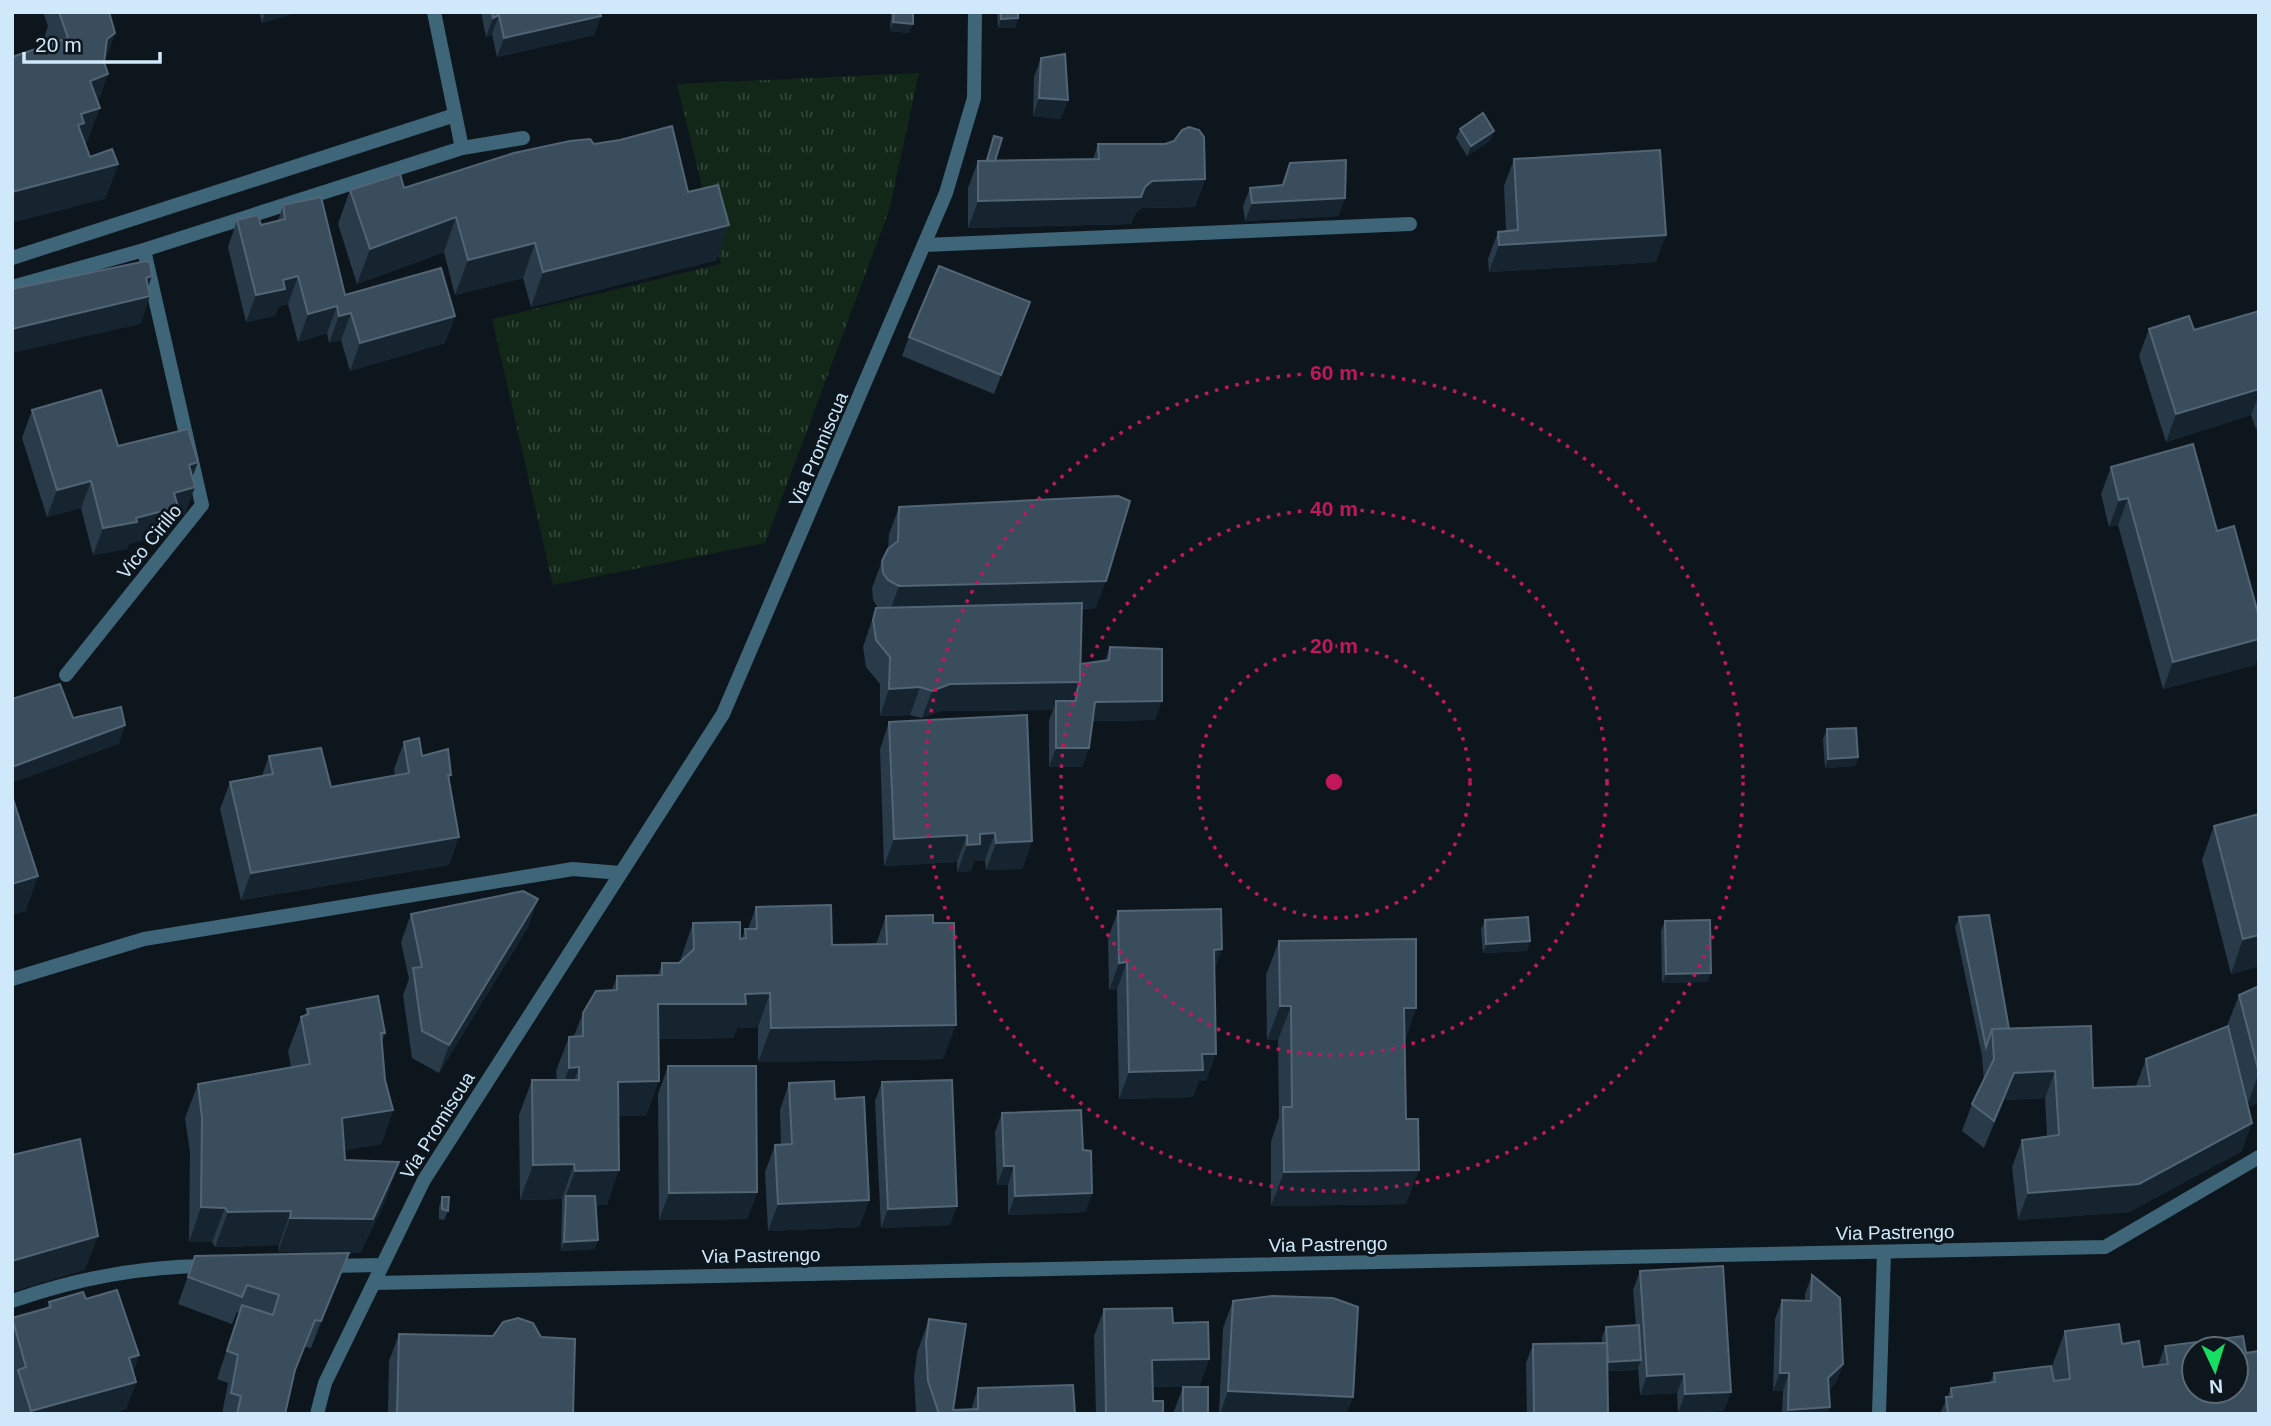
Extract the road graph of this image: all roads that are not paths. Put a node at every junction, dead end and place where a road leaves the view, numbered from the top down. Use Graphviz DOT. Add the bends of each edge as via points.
graph roads {
  1 [pos="434,12"];
  2 [pos="975,12"];
  3 [pos="456,115"];
  4 [pos="523,138"];
  5 [pos="462,148"];
  6 [pos="1410,223"];
  7 [pos="925,244"];
  8 [pos="144,250"];
  9 [pos="12,258"];
  10 [pos="12,287"];
  11 [pos="66,675"];
  12 [pos="620,873"];
  13 [pos="12,979"];
  14 [pos="2259,1157"];
  15 [pos="1884,1252"];
  16 [pos="382,1265"];
  17 [pos="231,1266"];
  18 [pos="313,1266"];
  19 [pos="374,1283"];
  20 [pos="12,1301"];
  21 [pos="317,1414"];
  22 [pos="1879,1414"];
  1 -- 3 [label="street"];
  2 -- 7 [label="street, Via Promiscua" via="974,98 946,193"];
  3 -- 5 [label="street"];
  3 -- 9 [label="street"];
  4 -- 5 [label="street"];
  5 -- 8 [label="street"];
  6 -- 7 [label="street"];
  7 -- 12 [label="street, Via Promiscua" via="723,714"];
  8 -- 10 [label="street"];
  8 -- 11 [label="street, Vico Cirillo" via="202,505"];
  12 -- 13 [label="street" via="573,869 144,939"];
  12 -- 16 [label="street, Via Promiscua" via="424,1180"];
  14 -- 15 [label="street, Via Pastrengo" via="2105,1247"];
  15 -- 19 [label="street, Via Pastrengo"];
  15 -- 22 [label="street"];
  16 -- 18 [label="street"];
  16 -- 19 [label="street, Via Promiscua"];
  17 -- 20 [label="street" via="162,1266 47,1289"];
  19 -- 21 [label="street, Via Promiscua" via="326,1382"];
}
